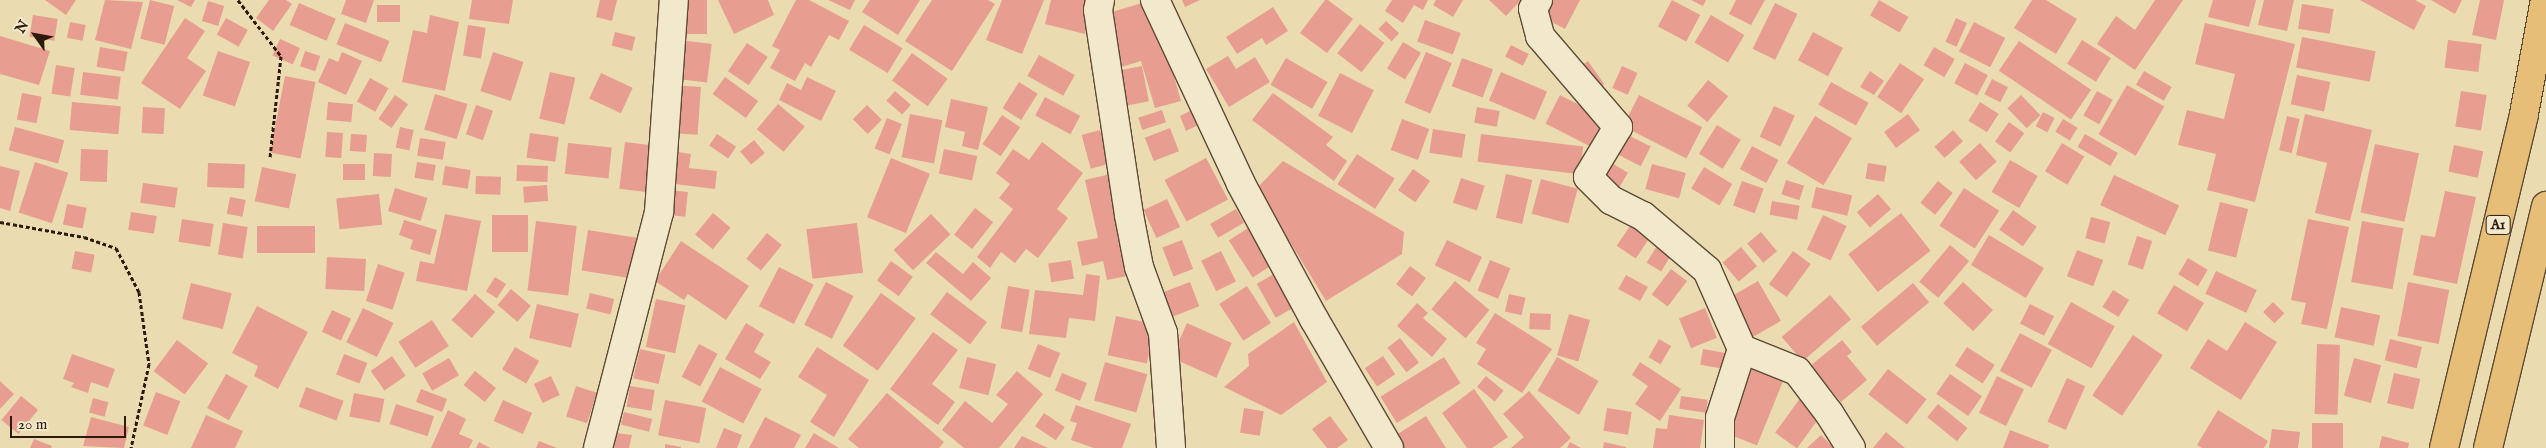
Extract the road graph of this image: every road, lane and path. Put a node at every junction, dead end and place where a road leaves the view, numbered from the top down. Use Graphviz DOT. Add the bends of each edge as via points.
graph roads {
  1 [pos="238,0"];
  2 [pos="674,0"];
  3 [pos="1100,0"];
  4 [pos="1155,0"];
  5 [pos="1538,0"];
  6 [pos="2546,0"];
  7 [pos="270,157"];
  8 [pos="2546,206"];
  9 [pos="0,222"];
  10 [pos="1742,349"];
  11 [pos="131,448"];
  12 [pos="598,448"];
  13 [pos="1171,448"];
  14 [pos="1389,448"];
  15 [pos="1720,448"];
  16 [pos="1851,448"];
  17 [pos="2444,448"];
  18 [pos="2488,448"];
  1 -- 7 [label="path" via="281,56"];
  2 -- 12 [label="street" via="660,212"];
  3 -- 13 [label="street" via="1098,10 1129,215 1140,267 1163,332"];
  4 -- 14 [label="street" via="1241,184"];
  5 -- 10 [label="street" via="1532,9 1540,36 1618,126 1588,177 1611,200 1643,216 1707,270"];
  6 -- 17 [label="highway, A1" via="2524,114"];
  8 -- 18 [label="highway"];
  9 -- 11 [label="path" via="84,238 116,248 139,292 149,364"];
  10 -- 15 [label="street" via="1720,418"];
  10 -- 16 [label="street" via="1797,372"];
}
